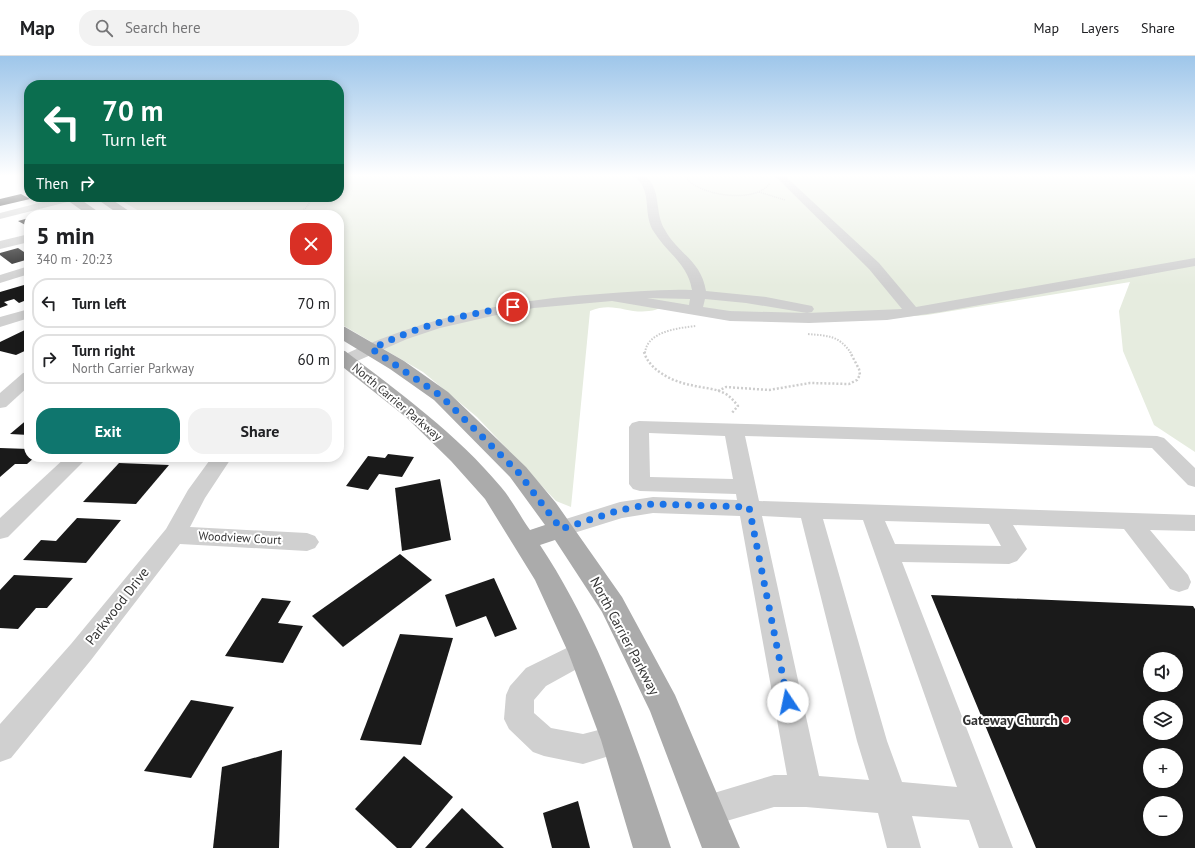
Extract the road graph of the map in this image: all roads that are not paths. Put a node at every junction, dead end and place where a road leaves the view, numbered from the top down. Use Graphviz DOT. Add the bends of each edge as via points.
graph roads {
  1 [pos="12,213"];
  2 [pos="653,213"];
  3 [pos="814,213"];
  4 [pos="0,216"];
  5 [pos="24,239"];
  6 [pos="0,245"];
  7 [pos="1195,262"];
  8 [pos="24,272"];
  9 [pos="0,279"];
  10 [pos="700,295"];
  11 [pos="612,297"];
  12 [pos="912,311"];
  13 [pos="24,315"];
  14 [pos="844,316"];
  15 [pos="697,318"];
  16 [pos="0,322"];
  17 [pos="344,334"];
  18 [pos="372,349"];
  19 [pos="344,359"];
  20 [pos="344,362"];
  21 [pos="24,381"];
  22 [pos="0,403"];
  23 [pos="731,430"];
  24 [pos="73,462"];
  25 [pos="219,462"];
  26 [pos="1195,480"];
  27 [pos="747,497"];
  28 [pos="810,510"];
  29 [pos="871,512"];
  30 [pos="996,516"];
  31 [pos="1130,521"];
  32 [pos="1195,523"];
  33 [pos="561,529"];
  34 [pos="0,531"];
  35 [pos="174,535"];
  36 [pos="524,541"];
  37 [pos="307,542"];
  38 [pos="886,553"];
  39 [pos="1179,582"];
  40 [pos="583,652"];
  41 [pos="618,740"];
  42 [pos="0,747"];
  43 [pos="806,792"];
  44 [pos="891,798"];
  45 [pos="980,805"];
  46 [pos="706,811"];
  47 [pos="652,848"];
  48 [pos="721,848"];
  49 [pos="904,848"];
  50 [pos="996,848"];
  1 -- 4 [label="street"];
  2 -- 10 [label="street" via="654,221 660,232 691,267 698,281"];
  3 -- 12 [label="street" via="874,266"];
  5 -- 6 [label="street"];
  7 -- 12 [label="street"];
  8 -- 9 [label="street"];
  10 -- 11 [label="street" via="642,294"];
  10 -- 14 [label="street" via="738,297"];
  10 -- 15 [label="street"];
  11 -- 15 [label="street"];
  11 -- 18 [label="street" via="484,311 422,327"];
  12 -- 14 [label="street" via="887,315"];
  13 -- 16 [label="street"];
  14 -- 15 [label="street"];
  17 -- 18 [label="main road, North Carrier Parkway"];
  18 -- 19 [label="street"];
  18 -- 33 [label="main road, North Carrier Parkway" via="441,396 518,472"];
  20 -- 36 [label="main road, North Carrier Parkway" via="414,414 459,456 492,493"];
  21 -- 22 [label="street"];
  23 -- 26 [label="street" via="1157,442"];
  23 -- 27 [label="street"];
  23 -- 27 [label="street" via="639,427 640,484"];
  24 -- 34 [label="street"];
  25 -- 35 [label="street, Parkwood Drive" via="196,495"];
  27 -- 28 [label="street"];
  27 -- 33 [label="street" via="652,504 620,510"];
  27 -- 43 [label="street"];
  28 -- 29 [label="street"];
  28 -- 44 [label="street" via="872,741"];
  29 -- 30 [label="street"];
  29 -- 38 [label="street"];
  30 -- 31 [label="street"];
  30 -- 38 [label="street" via="1015,549 1009,555"];
  31 -- 32 [label="street"];
  31 -- 39 [label="street"];
  33 -- 36 [label="main road"];
  33 -- 46 [label="main road, North Carrier Parkway" via="612,605 664,706"];
  35 -- 37 [label="street, Woodview Court"];
  35 -- 42 [label="street, Parkwood Drive" via="81,652"];
  36 -- 40 [label="main road, North Carrier Parkway" via="546,576"];
  38 -- 45 [label="street"];
  40 -- 41 [label="main road, North Carrier Parkway"];
  40 -- 41 [label="street" via="536,677 520,695 519,719 544,741 584,749"];
  41 -- 47 [label="main road, North Carrier Parkway"];
  43 -- 44 [label="street"];
  43 -- 46 [label="street" via="774,791"];
  44 -- 45 [label="street"];
  44 -- 49 [label="street"];
  45 -- 50 [label="street"];
  46 -- 48 [label="main road, North Carrier Parkway"];
}
